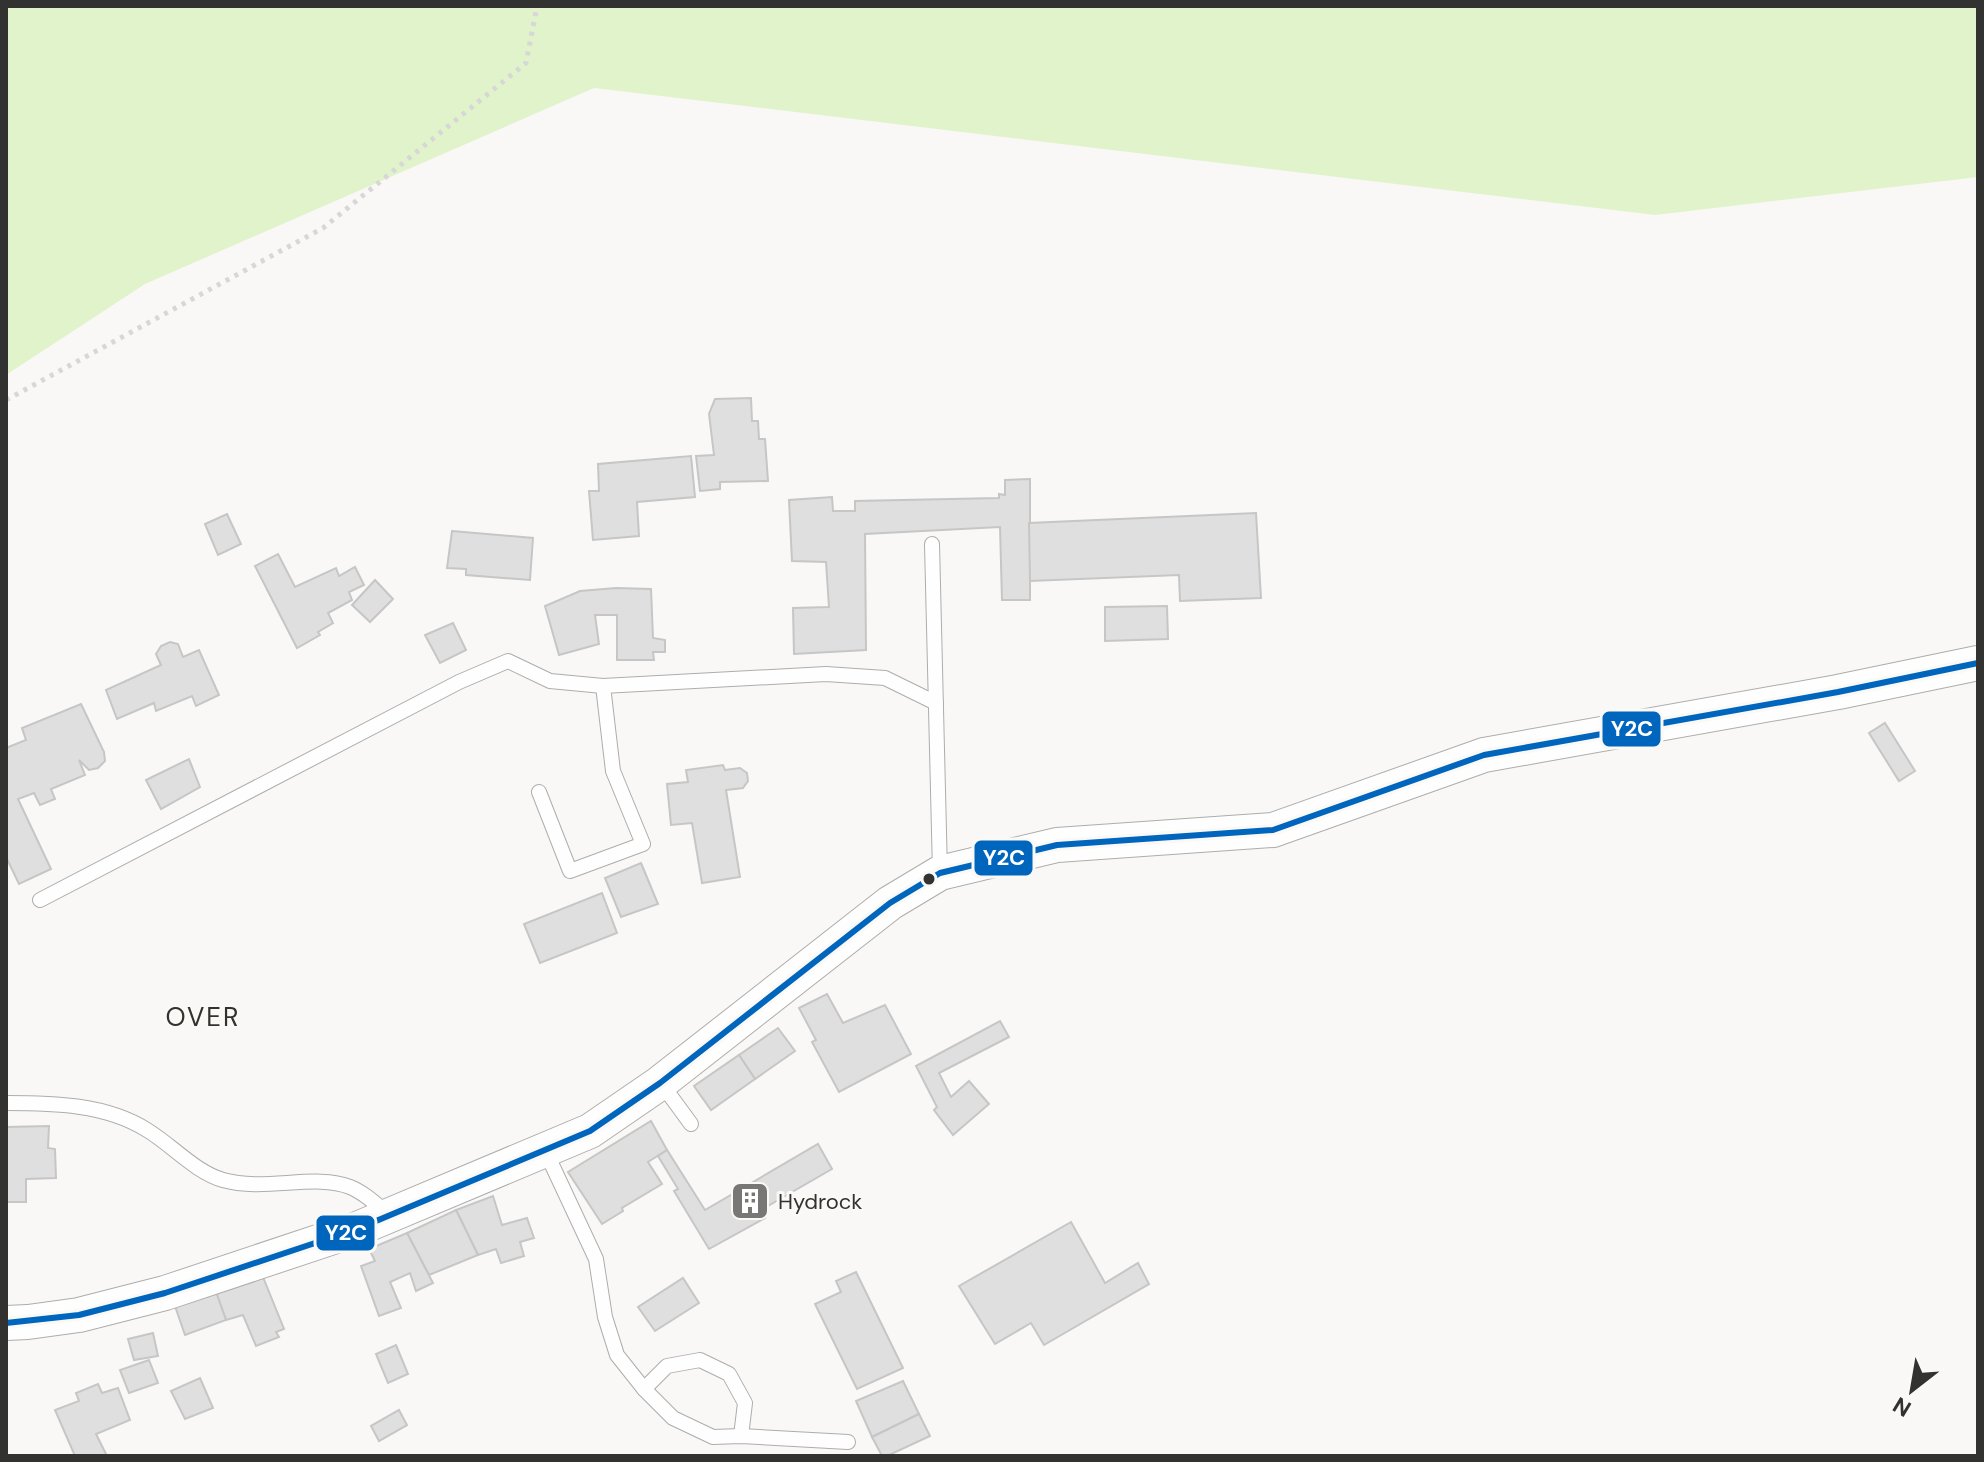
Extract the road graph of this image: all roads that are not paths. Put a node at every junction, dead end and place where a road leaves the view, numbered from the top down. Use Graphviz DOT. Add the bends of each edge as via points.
graph roads {
  1 [pos="932,544"];
  2 [pos="1978,663"];
  3 [pos="603,686"];
  4 [pos="936,703"];
  5 [pos="539,792"];
  6 [pos="940,873"];
  7 [pos="40,900"];
  8 [pos="660,1083"];
  9 [pos="6,1103"];
  10 [pos="691,1124"];
  11 [pos="545,1150"];
  12 [pos="390,1215"];
  13 [pos="6,1323"];
  14 [pos="644,1389"];
  15 [pos="741,1436"];
  16 [pos="848,1442"];
  1 -- 4 [label="lane"];
  2 -- 6 [label="street" via="1484,755 1273,830 1057,845"];
  3 -- 4 [label="lane" via="826,674 885,678"];
  3 -- 5 [label="lane" via="613,771 643,844 570,871"];
  3 -- 7 [label="lane" via="550,681 508,661"];
  4 -- 6 [label="lane"];
  6 -- 8 [label="street" via="890,903"];
  8 -- 10 [label="lane"];
  8 -- 11 [label="street" via="590,1131"];
  9 -- 12 [label="lane" via="52,1103 120,1115 221,1179 248,1185 329,1181 350,1187"];
  11 -- 12 [label="street"];
  11 -- 14 [label="lane" via="596,1259 617,1355"];
  12 -- 13 [label="street" via="165,1293 79,1315"];
  14 -- 15 [label="lane" via="673,1418 713,1437"];
  14 -- 15 [label="lane" via="667,1366 700,1360 729,1374 745,1403"];
  15 -- 16 [label="lane"];
}
